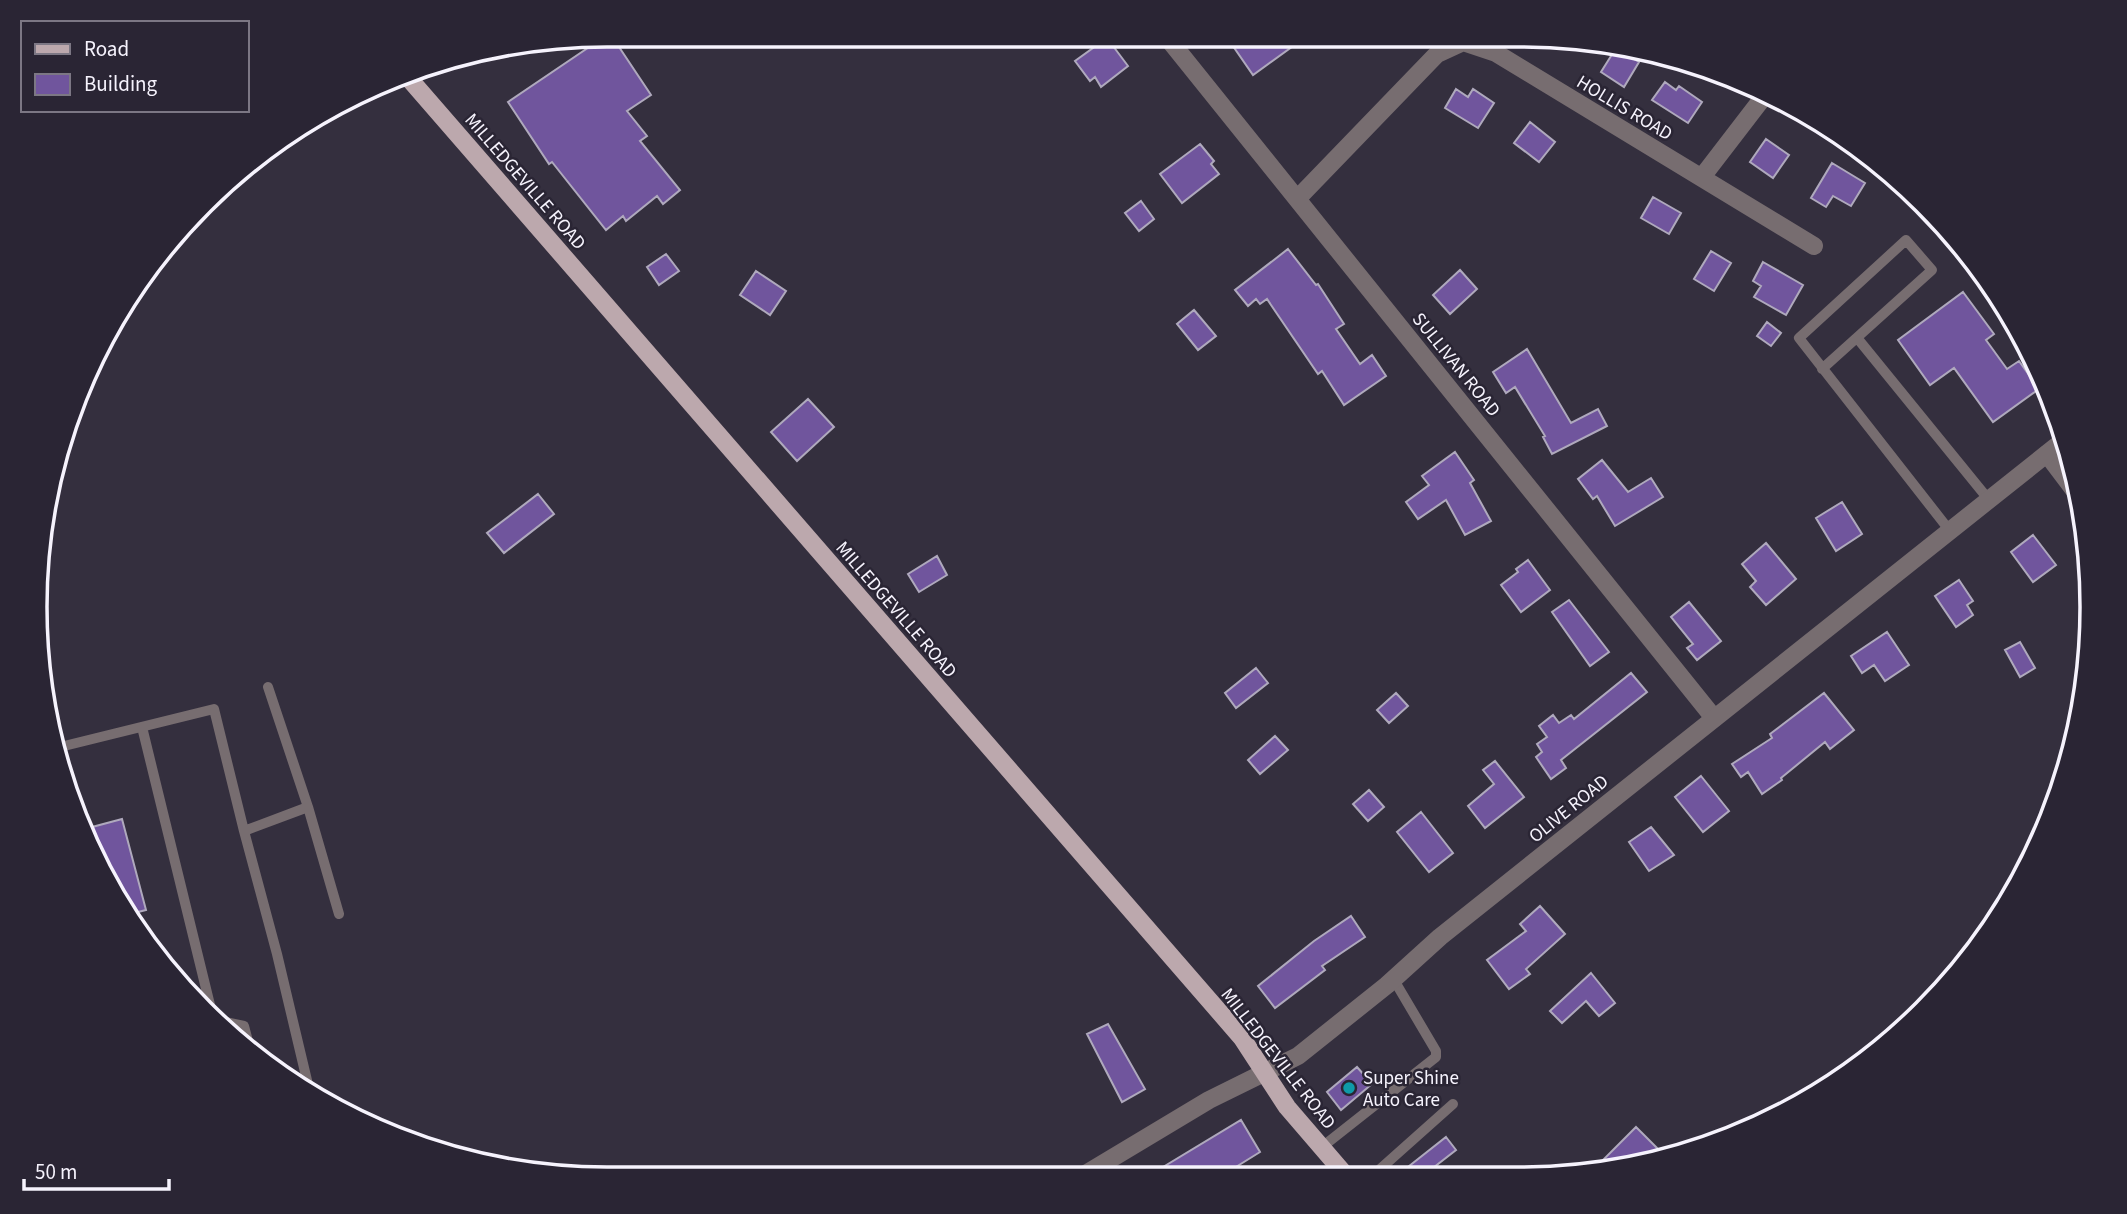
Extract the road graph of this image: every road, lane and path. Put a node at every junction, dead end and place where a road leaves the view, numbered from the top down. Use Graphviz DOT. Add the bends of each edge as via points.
graph roads {
  1 [pos="1175,47"];
  2 [pos="1452,47"];
  3 [pos="1478,47"];
  4 [pos="413,83"];
  5 [pos="1760,101"];
  6 [pos="1702,177"];
  7 [pos="1298,198"];
  8 [pos="1814,246"];
  9 [pos="1858,339"];
  10 [pos="1822,369"];
  11 [pos="2056,446"];
  12 [pos="2047,454"];
  13 [pos="2064,477"];
  14 [pos="1989,500"];
  15 [pos="1950,531"];
  16 [pos="268,687"];
  17 [pos="1714,718"];
  18 [pos="142,727"];
  19 [pos="65,746"];
  20 [pos="308,807"];
  21 [pos="244,831"];
  22 [pos="339,914"];
  23 [pos="1394,980"];
  24 [pos="209,1001"];
  25 [pos="233,1024"];
  26 [pos="246,1035"];
  27 [pos="1264,1072"];
  28 [pos="307,1079"];
  29 [pos="1453,1104"];
  30 [pos="1322,1147"];
  31 [pos="1097,1167"];
  32 [pos="1339,1167"];
  33 [pos="1382,1167"];
  1 -- 7 [label="street, SULLIVAN ROAD"];
  2 -- 7 [label="street, HOLLIS ROAD" via="1437,54"];
  3 -- 6 [label="street, HOLLIS ROAD" via="1496,53"];
  4 -- 27 [label="main road, MILLEDGEVILLE ROAD" via="1242,1038"];
  5 -- 6 [label="street"];
  6 -- 8 [label="street, HOLLIS ROAD"];
  7 -- 17 [label="street, SULLIVAN ROAD"];
  9 -- 10 [label="lane"];
  9 -- 10 [label="lane" via="1932,270 1906,240 1799,338"];
  9 -- 14 [label="lane"];
  10 -- 15 [label="lane"];
  11 -- 12 [label="street, OLIVE ROAD"];
  12 -- 13 [label="street"];
  12 -- 14 [label="street, OLIVE ROAD"];
  14 -- 15 [label="street, OLIVE ROAD"];
  15 -- 17 [label="street, OLIVE ROAD"];
  16 -- 20 [label="lane"];
  17 -- 23 [label="street, OLIVE ROAD" via="1440,937"];
  18 -- 19 [label="lane"];
  18 -- 21 [label="lane" via="214,709"];
  18 -- 24 [label="lane"];
  20 -- 21 [label="lane"];
  20 -- 22 [label="lane"];
  21 -- 28 [label="lane"];
  23 -- 27 [label="street, OLIVE ROAD" via="1298,1056"];
  23 -- 30 [label="lane" via="1436,1057"];
  25 -- 26 [label="lane" via="244,1026"];
  27 -- 30 [label="main road, MILLEDGEVILLE ROAD"];
  27 -- 31 [label="street, OLIVE ROAD"];
  29 -- 33 [label="lane"];
  30 -- 32 [label="main road, MILLEDGEVILLE ROAD"];
}
